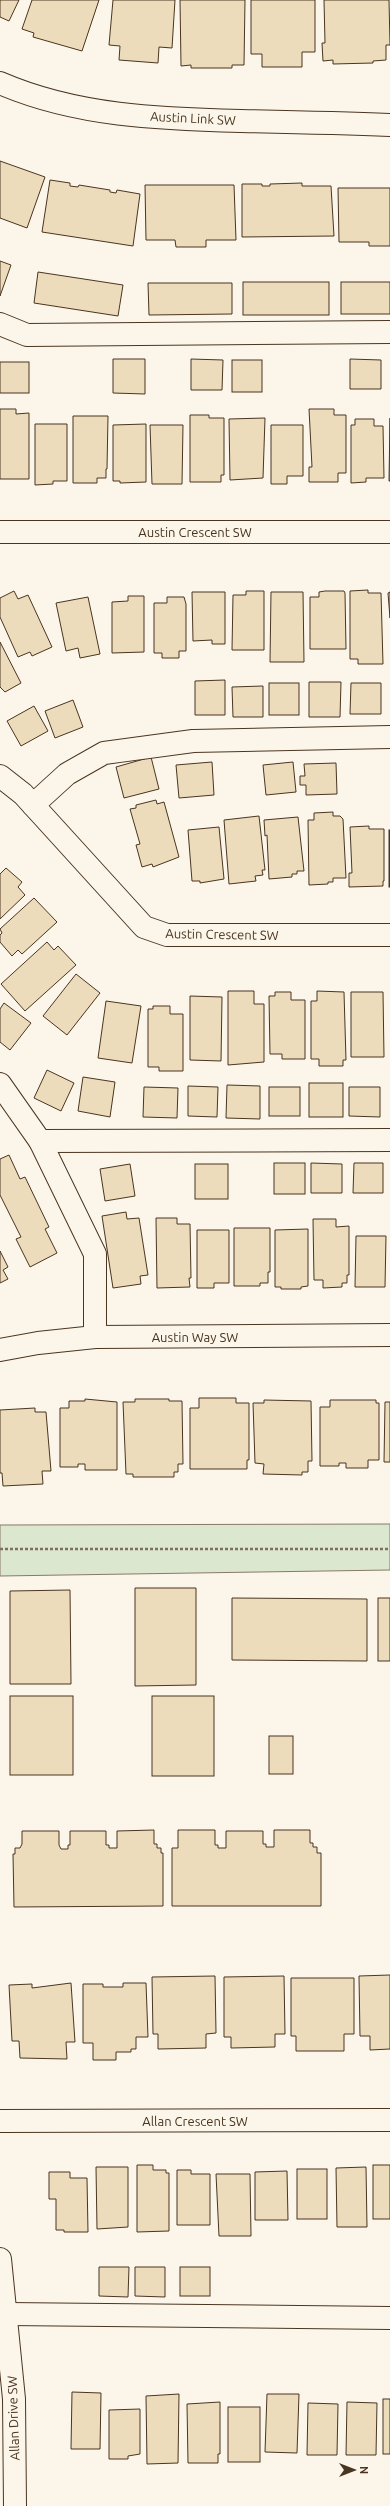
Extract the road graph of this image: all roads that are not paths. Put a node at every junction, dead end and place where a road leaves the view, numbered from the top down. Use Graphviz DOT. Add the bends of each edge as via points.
graph roads {
  1 [pos="0,83"];
  2 [pos="390,125"];
  3 [pos="0,324"];
  4 [pos="390,332"];
  5 [pos="0,532"];
  6 [pos="390,532"];
  7 [pos="390,737"];
  8 [pos="0,776"];
  9 [pos="33,805"];
  10 [pos="390,935"];
  11 [pos="0,1084"];
  12 [pos="390,1140"];
  13 [pos="40,1141"];
  14 [pos="390,1335"];
  15 [pos="95,1337"];
  16 [pos="0,1350"];
  17 [pos="390,2120"];
  18 [pos="0,2121"];
  19 [pos="0,2260"];
  20 [pos="7,2314"];
  21 [pos="390,2318"];
  22 [pos="15,2506"];
  1 -- 2 [label="street, Austin Link SW" via="30,96 77,109 185,120"];
  3 -- 4 [label="street" via="27,335"];
  5 -- 6 [label="street, Austin Crescent SW"];
  7 -- 9 [label="street" via="193,741 104,753 67,774"];
  8 -- 9 [label="street, Austin Crescent SW"];
  9 -- 10 [label="street, Austin Crescent SW" via="144,927 168,935"];
  11 -- 13 [label="street"];
  12 -- 13 [label="street"];
  13 -- 15 [label="street" via="95,1254"];
  14 -- 15 [label="street, Austin Way SW"];
  15 -- 16 [label="street, Austin Way SW"];
  17 -- 18 [label="street, Allan Crescent SW"];
  19 -- 20 [label="street, Allan Drive SW"];
  20 -- 21 [label="street"];
  20 -- 22 [label="street, Allan Drive SW" via="14,2399"];
}
